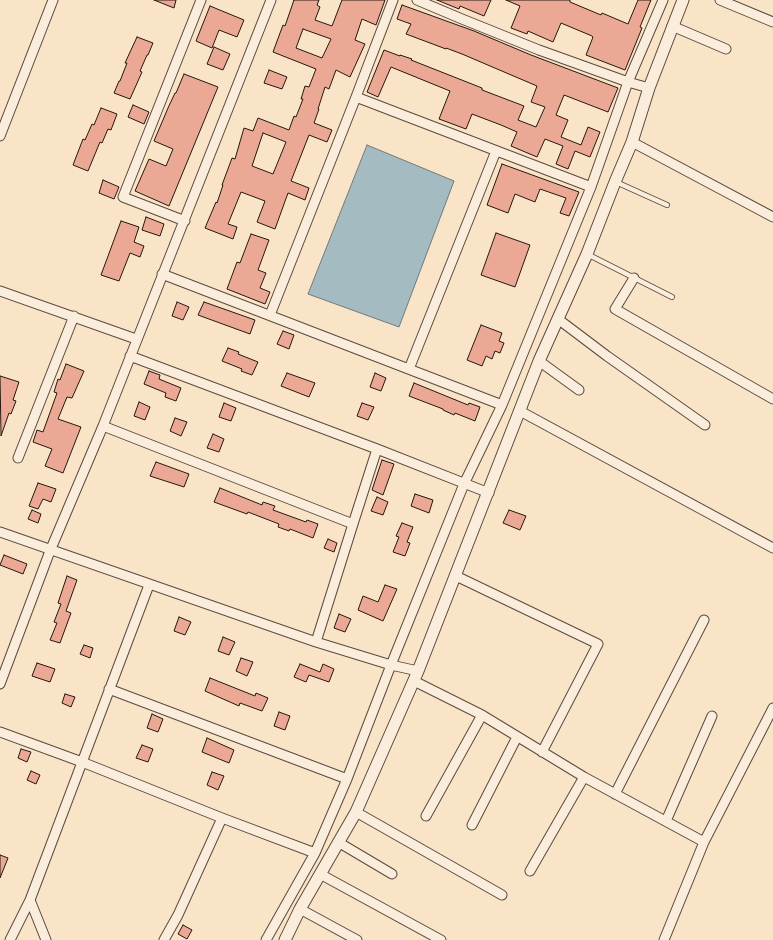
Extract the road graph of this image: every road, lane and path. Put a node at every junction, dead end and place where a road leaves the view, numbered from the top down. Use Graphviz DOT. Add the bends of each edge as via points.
graph roads {
  1 [pos="53,0"];
  2 [pos="202,0"];
  3 [pos="272,0"];
  4 [pos="393,0"];
  5 [pos="417,0"];
  6 [pos="663,0"];
  7 [pos="683,0"];
  8 [pos="720,0"];
  9 [pos="773,22"];
  10 [pos="672,26"];
  11 [pos="726,49"];
  12 [pos="628,82"];
  13 [pos="649,88"];
  14 [pos="356,97"];
  15 [pos="0,136"];
  16 [pos="632,142"];
  17 [pos="496,151"];
  18 [pos="614,182"];
  19 [pos="591,187"];
  20 [pos="667,205"];
  21 [pos="773,217"];
  22 [pos="185,221"];
  23 [pos="587,254"];
  24 [pos="162,274"];
  25 [pos="634,278"];
  26 [pos="0,291"];
  27 [pos="672,297"];
  28 [pos="270,315"];
  29 [pos="74,316"];
  30 [pos="558,319"];
  31 [pos="136,339"];
  32 [pos="130,356"];
  33 [pos="539,361"];
  34 [pos="410,369"];
  35 [pos="579,390"];
  36 [pos="773,399"];
  37 [pos="502,404"];
  38 [pos="520,411"];
  39 [pos="705,425"];
  40 [pos="103,426"];
  41 [pos="377,449"];
  42 [pos="18,458"];
  43 [pos="464,484"];
  44 [pos="488,493"];
  45 [pos="353,524"];
  46 [pos="0,532"];
  47 [pos="773,548"];
  48 [pos="50,551"];
  49 [pos="456,576"];
  50 [pos="149,585"];
  51 [pos="704,620"];
  52 [pos="316,642"];
  53 [pos="391,665"];
  54 [pos="416,676"];
  55 [pos="0,684"];
  56 [pos="109,689"];
  57 [pos="773,708"];
  58 [pos="482,716"];
  59 [pos="712,716"];
  60 [pos="0,732"];
  61 [pos="517,737"];
  62 [pos="542,752"];
  63 [pos="82,762"];
  64 [pos="584,777"];
  65 [pos="347,779"];
  66 [pos="615,794"];
  67 [pos="356,812"];
  68 [pos="426,816"];
  69 [pos="222,818"];
  70 [pos="666,821"];
  71 [pos="472,825"];
  72 [pos="338,842"];
  73 [pos="704,842"];
  74 [pos="315,853"];
  75 [pos="530,871"];
  76 [pos="320,874"];
  77 [pos="392,874"];
  78 [pos="502,895"];
  79 [pos="30,900"];
  80 [pos="300,909"];
  81 [pos="10,940"];
  82 [pos="46,940"];
  83 [pos="164,940"];
  84 [pos="266,940"];
  85 [pos="285,940"];
  86 [pos="357,940"];
  87 [pos="441,940"];
  88 [pos="664,940"];
  1 -- 15 [label="street"];
  2 -- 22 [label="street" via="123,197"];
  3 -- 22 [label="street"];
  4 -- 14 [label="street"];
  5 -- 12 [label="street" via="532,47"];
  6 -- 12 [label="street"];
  7 -- 10 [label="street"];
  8 -- 9 [label="street"];
  10 -- 11 [label="street"];
  10 -- 13 [label="street"];
  12 -- 13 [label="street"];
  12 -- 19 [label="street"];
  13 -- 16 [label="street"];
  14 -- 17 [label="street"];
  14 -- 28 [label="street"];
  16 -- 18 [label="street"];
  16 -- 21 [label="street"];
  17 -- 19 [label="street"];
  17 -- 34 [label="street"];
  18 -- 20 [label="lane"];
  18 -- 23 [label="street"];
  19 -- 37 [label="street"];
  22 -- 24 [label="street"];
  23 -- 25 [label="lane"];
  23 -- 30 [label="street"];
  24 -- 28 [label="street"];
  24 -- 31 [label="street"];
  25 -- 27 [label="lane"];
  25 -- 36 [label="street" via="615,309"];
  26 -- 29 [label="street"];
  28 -- 34 [label="street"];
  29 -- 31 [label="street"];
  29 -- 42 [label="street"];
  30 -- 33 [label="street"];
  30 -- 39 [label="street"];
  31 -- 32 [label="street"];
  32 -- 40 [label="street"];
  32 -- 41 [label="street"];
  33 -- 35 [label="street"];
  33 -- 38 [label="street"];
  34 -- 37 [label="street"];
  37 -- 43 [label="street"];
  38 -- 44 [label="street"];
  38 -- 47 [label="street"];
  40 -- 45 [label="street"];
  40 -- 48 [label="street"];
  41 -- 43 [label="street"];
  41 -- 45 [label="street"];
  43 -- 44 [label="street"];
  43 -- 53 [label="street"];
  44 -- 49 [label="street"];
  45 -- 52 [label="street"];
  46 -- 48 [label="street"];
  48 -- 50 [label="street"];
  48 -- 55 [label="street"];
  49 -- 54 [label="street"];
  49 -- 62 [label="street" via="598,644"];
  50 -- 52 [label="street"];
  50 -- 56 [label="street"];
  51 -- 66 [label="street"];
  52 -- 53 [label="street"];
  53 -- 54 [label="street"];
  53 -- 65 [label="street"];
  54 -- 58 [label="street"];
  54 -- 67 [label="street"];
  56 -- 63 [label="street"];
  56 -- 65 [label="street"];
  57 -- 73 [label="street"];
  58 -- 61 [label="street"];
  58 -- 68 [label="street"];
  59 -- 70 [label="street"];
  60 -- 63 [label="street"];
  61 -- 62 [label="street"];
  61 -- 71 [label="street"];
  62 -- 64 [label="street"];
  63 -- 69 [label="street"];
  63 -- 79 [label="street"];
  64 -- 66 [label="street"];
  64 -- 75 [label="street"];
  65 -- 74 [label="street"];
  66 -- 70 [label="street"];
  67 -- 72 [label="street"];
  67 -- 78 [label="street"];
  69 -- 74 [label="street"];
  69 -- 83 [label="street"];
  70 -- 73 [label="street"];
  72 -- 76 [label="street"];
  72 -- 77 [label="street"];
  73 -- 88 [label="street"];
  74 -- 84 [label="street"];
  76 -- 80 [label="street"];
  76 -- 87 [label="street"];
  79 -- 81 [label="street"];
  79 -- 82 [label="street"];
  80 -- 85 [label="street"];
  80 -- 86 [label="street"];
}
